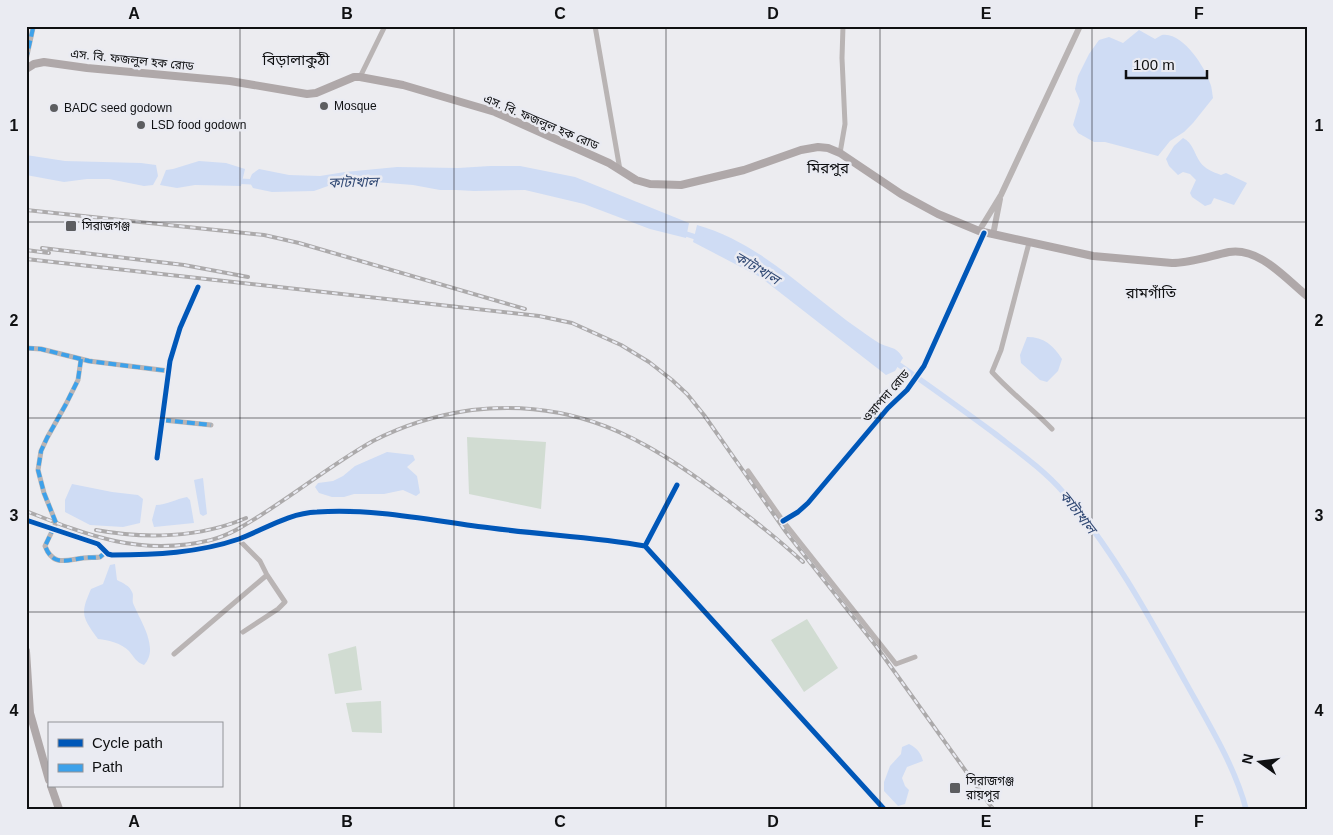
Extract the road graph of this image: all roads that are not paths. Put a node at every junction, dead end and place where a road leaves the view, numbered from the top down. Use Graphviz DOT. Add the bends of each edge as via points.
graph roads {
  1 [pos="32,26"];
  2 [pos="385,26"];
  3 [pos="595,26"];
  4 [pos="843,26"];
  5 [pos="1080,26"];
  6 [pos="26,60"];
  7 [pos="26,69"];
  8 [pos="360,77"];
  9 [pos="840,153"];
  10 [pos="620,170"];
  11 [pos="1001,195"];
  12 [pos="981,232"];
  13 [pos="993,235"];
  14 [pos="1029,243"];
  15 [pos="198,287"];
  16 [pos="1307,296"];
  17 [pos="26,348"];
  18 [pos="81,359"];
  19 [pos="169,371"];
  20 [pos="163,420"];
  21 [pos="211,425"];
  22 [pos="1052,429"];
  23 [pos="157,458"];
  24 [pos="748,471"];
  25 [pos="677,484"];
  26 [pos="26,520"];
  27 [pos="782,521"];
  28 [pos="54,530"];
  29 [pos="238,539"];
  30 [pos="645,546"];
  31 [pos="106,552"];
  32 [pos="267,575"];
  33 [pos="243,632"];
  34 [pos="26,651"];
  35 [pos="174,654"];
  36 [pos="915,657"];
  37 [pos="48,776"];
  38 [pos="52,788"];
  39 [pos="58,809"];
  40 [pos="884,809"];
  1 -- 6 [label="street"];
  2 -- 8 [label="street"];
  3 -- 10 [label="street"];
  4 -- 9 [label="street" via="846,124"];
  5 -- 11 [label="street, ওয়াপদা রোড"];
  7 -- 8 [label="main road, এস. বি. ফজলুল হক রোড" via="44,62 230,81 307,94"];
  8 -- 10 [label="main road, এস. বি. ফজলুল হক রোড" via="403,85 494,112"];
  9 -- 10 [label="main road, এস. বি. ফজলুল হক রোড" via="818,147 801,150 744,170 681,185 636,180"];
  9 -- 12 [label="main road, এস. বি. ফজলুল হক রোড" via="901,194"];
  11 -- 12 [label="street, ওয়াপদা রোড"];
  11 -- 13 [label="street, ওয়াপদা রোড"];
  12 -- 13 [label="main road, এস. বি. ফজলুল হক রোড"];
  12 -- 27 [label="street, ওয়াপদা রোড" via="924,366 907,390 803,508"];
  13 -- 14 [label="main road, এস. বি. ফজলুল হক রোড"];
  14 -- 16 [label="main road, এস. বি. ফজলুল হক রোড" via="1093,256 1172,263 1246,252 1260,258"];
  14 -- 22 [label="street" via="992,372"];
  15 -- 19 [label="street" via="180,328"];
  17 -- 18 [label="street"];
  18 -- 19 [label="street"];
  18 -- 28 [label="street" via="78,380 41,451 38,470 56,522"];
  19 -- 20 [label="street"];
  20 -- 21 [label="street"];
  20 -- 23 [label="street"];
  24 -- 27 [label="street"];
  25 -- 30 [label="street"];
  26 -- 28 [label="street"];
  27 -- 36 [label="street" via="896,664"];
  28 -- 31 [label="street" via="98,544"];
  28 -- 31 [label="street" via="45,546 48,553 60,562 100,557"];
  29 -- 30 [label="street" via="286,518 317,512 380,514"];
  29 -- 31 [label="street" via="162,554 112,556"];
  29 -- 32 [label="street" via="260,561"];
  30 -- 40 [label="street"];
  32 -- 33 [label="street" via="285,602"];
  32 -- 35 [label="street"];
  34 -- 37 [label="main road" via="30,713"];
  38 -- 39 [label="main road"];
}
